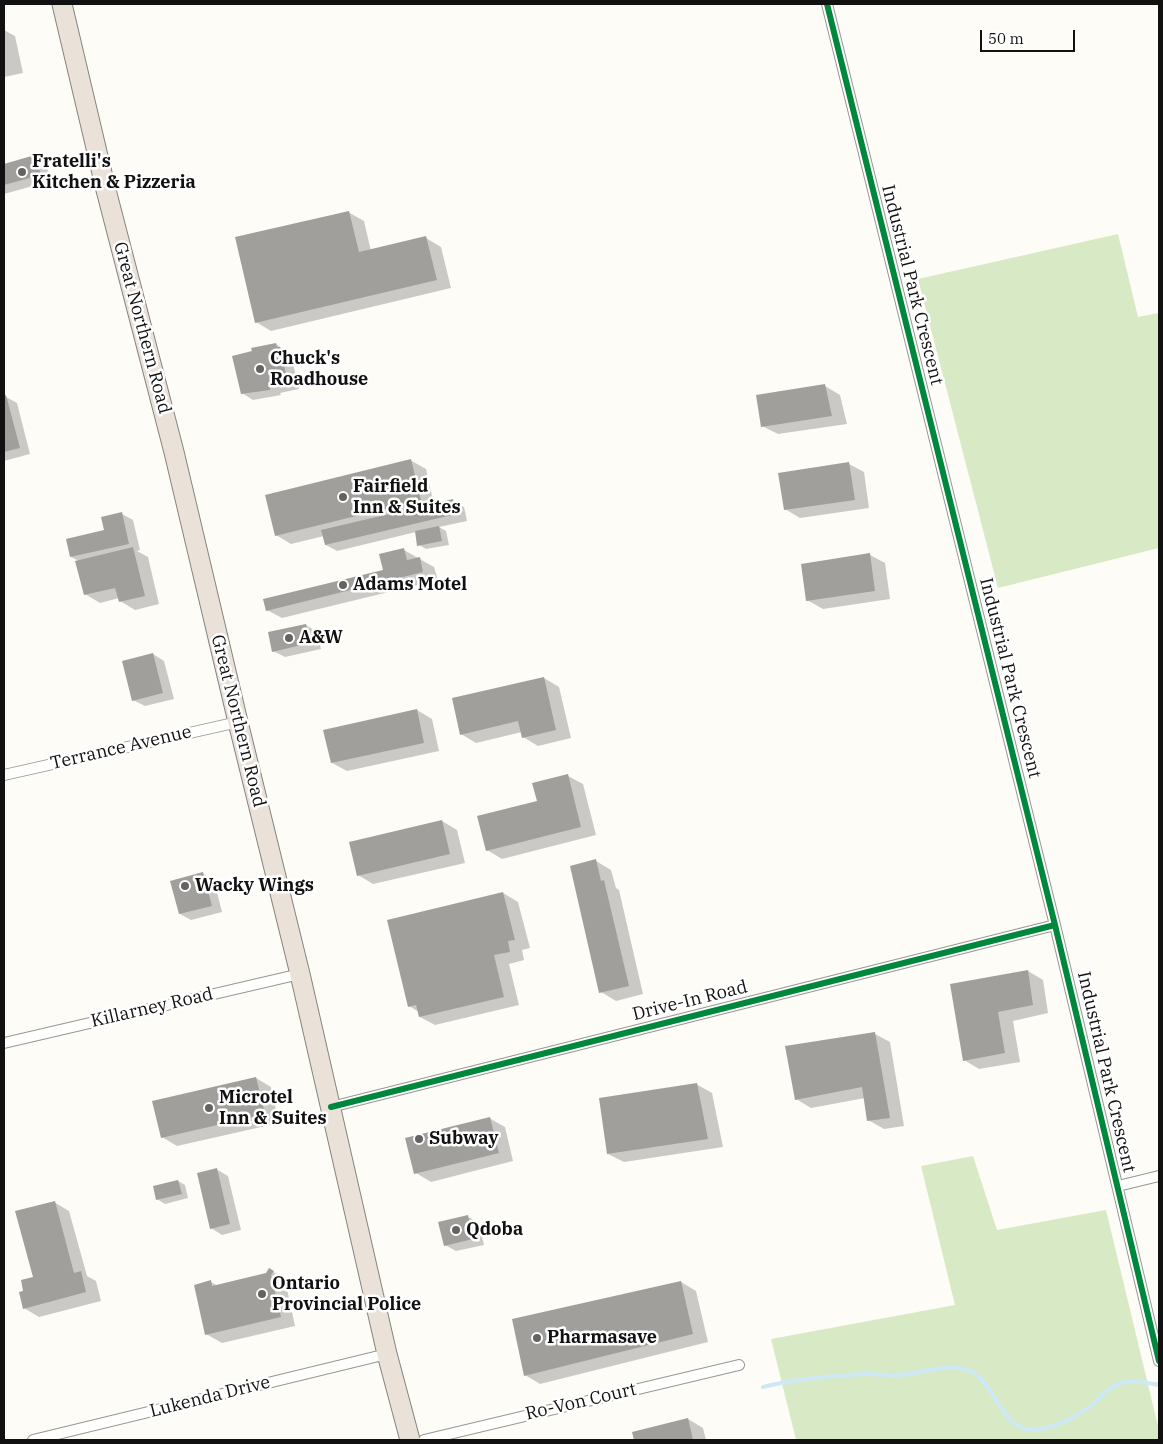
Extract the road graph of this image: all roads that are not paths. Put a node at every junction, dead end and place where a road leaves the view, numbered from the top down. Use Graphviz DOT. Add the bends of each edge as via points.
graph roads {
  1 [pos="62,4"];
  2 [pos="827,4"];
  3 [pos="238,722"];
  4 [pos="4,775"];
  5 [pos="1055,926"];
  6 [pos="300,974"];
  7 [pos="4,1043"];
  8 [pos="331,1107"];
  9 [pos="1159,1176"];
  10 [pos="1118,1186"];
  11 [pos="387,1354"];
  12 [pos="1159,1361"];
  13 [pos="739,1365"];
  14 [pos="33,1440"];
  15 [pos="410,1440"];
  16 [pos="424,1440"];
  1 -- 3 [label="highway, Great Northern Road"];
  2 -- 5 [label="street, Industrial Park Crescent"];
  3 -- 4 [label="street, Terrance Avenue"];
  3 -- 6 [label="highway, Great Northern Road"];
  5 -- 8 [label="street, Drive-In Road"];
  5 -- 10 [label="street, Industrial Park Crescent"];
  6 -- 7 [label="street, Killarney Road"];
  6 -- 8 [label="highway, Great Northern Road"];
  8 -- 11 [label="highway, Great Northern Road"];
  9 -- 10 [label="street"];
  10 -- 12 [label="street, Industrial Park Crescent"];
  11 -- 14 [label="street, Lukenda Drive"];
  11 -- 15 [label="highway, Great Northern Road"];
  13 -- 16 [label="street, Ro-Von Court"];
}
